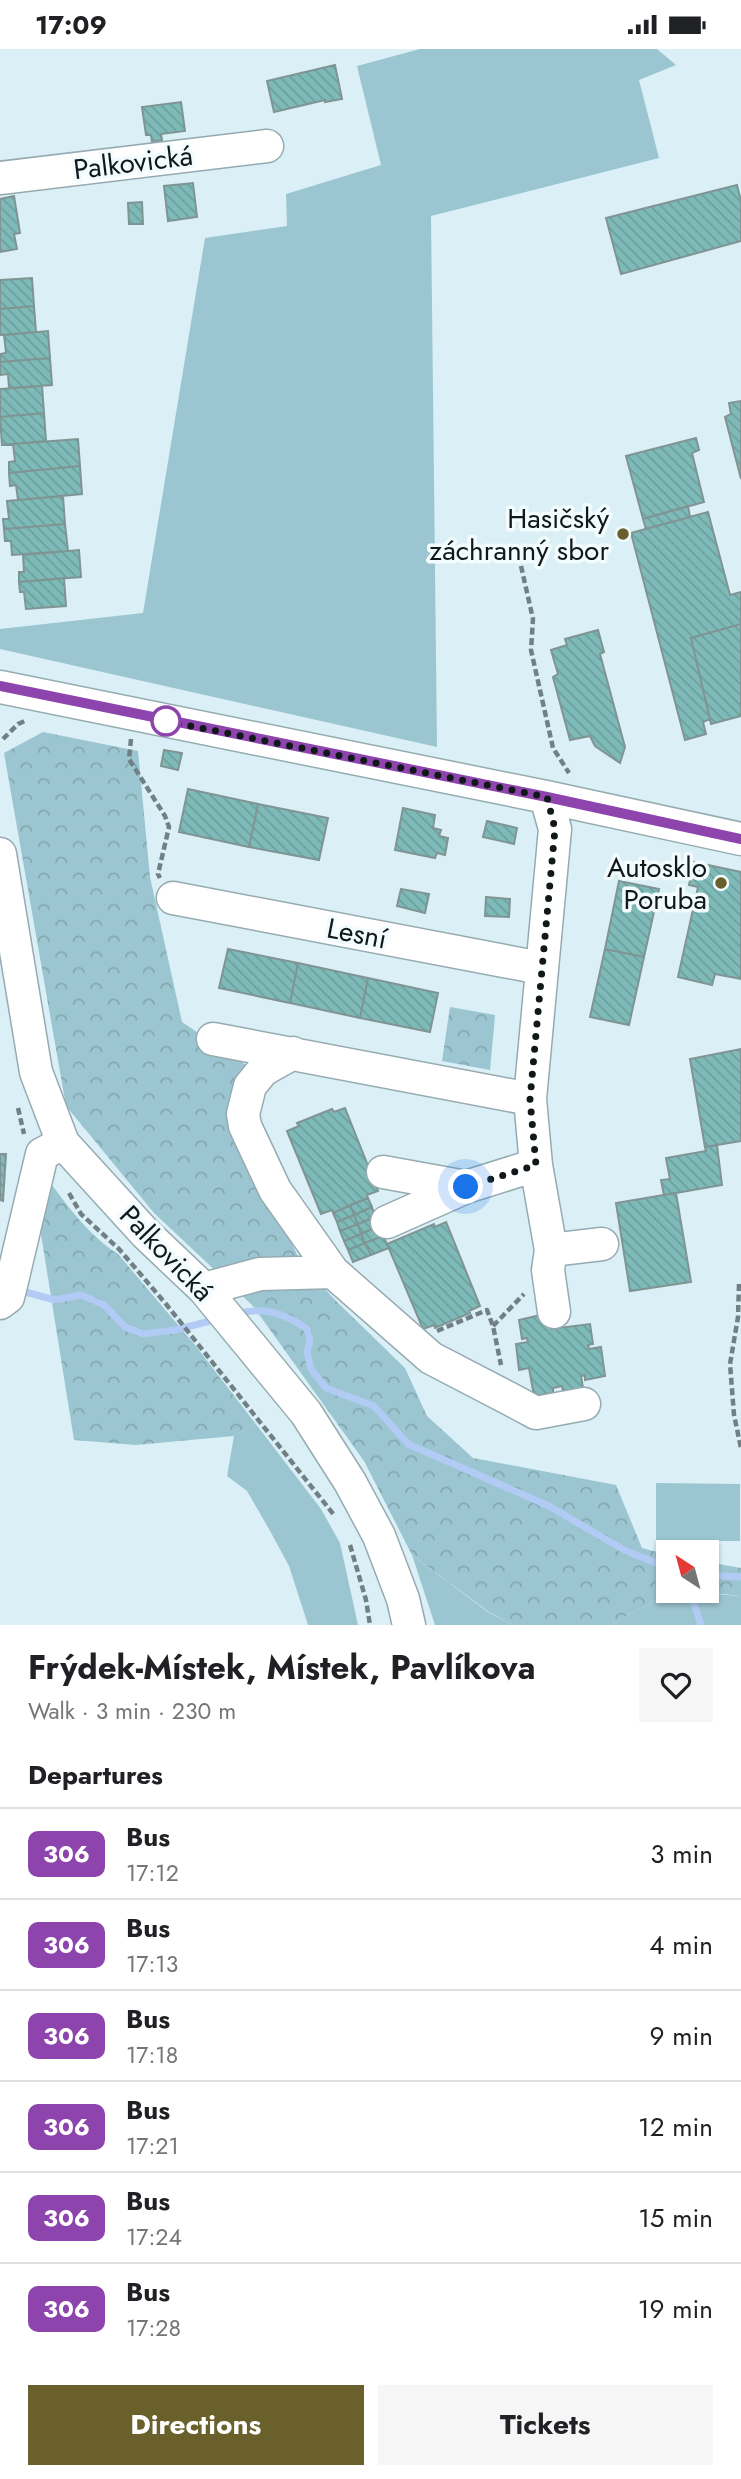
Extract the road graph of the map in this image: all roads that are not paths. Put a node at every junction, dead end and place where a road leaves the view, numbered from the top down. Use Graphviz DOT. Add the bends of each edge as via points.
graph roads {
  1 [pos="267,146"];
  2 [pos="0,178"];
  3 [pos="0,687"];
  4 [pos="547,797"];
  5 [pos="741,839"];
  6 [pos="0,854"];
  7 [pos="173,898"];
  8 [pos="541,968"];
  9 [pos="213,1039"];
  10 [pos="293,1053"];
  11 [pos="530,1099"];
  12 [pos="67,1147"];
  13 [pos="536,1165"];
  14 [pos="383,1172"];
  15 [pos="466,1187"];
  16 [pos="387,1221"];
  17 [pos="602,1244"];
  18 [pos="549,1260"];
  19 [pos="333,1272"];
  20 [pos="7,1294"];
  21 [pos="209,1294"];
  22 [pos="554,1312"];
  23 [pos="584,1404"];
  24 [pos="409,1625"];
  1 -- 2 [label="street, Palkovická"];
  3 -- 4 [label="street"];
  4 -- 5 [label="street"];
  4 -- 8 [label="street" via="555,829"];
  6 -- 12 [label="street" via="36,1072"];
  7 -- 8 [label="street, Lesní"];
  8 -- 11 [label="street"];
  9 -- 10 [label="street"];
  10 -- 11 [label="street"];
  10 -- 19 [label="street" via="263,1070 250,1086 245,1126 275,1190"];
  11 -- 13 [label="street"];
  12 -- 20 [label="street" via="41,1154"];
  12 -- 21 [label="street, Palkovická" via="91,1202 117,1233 159,1247"];
  13 -- 15 [label="street"];
  13 -- 18 [label="street"];
  14 -- 15 [label="street"];
  15 -- 16 [label="street"];
  17 -- 18 [label="street"];
  18 -- 22 [label="street"];
  19 -- 21 [label="street" via="260,1274"];
  19 -- 23 [label="street" via="431,1358 536,1413"];
  21 -- 24 [label="street, Palkovická" via="306,1413 350,1482 379,1536"];
}
